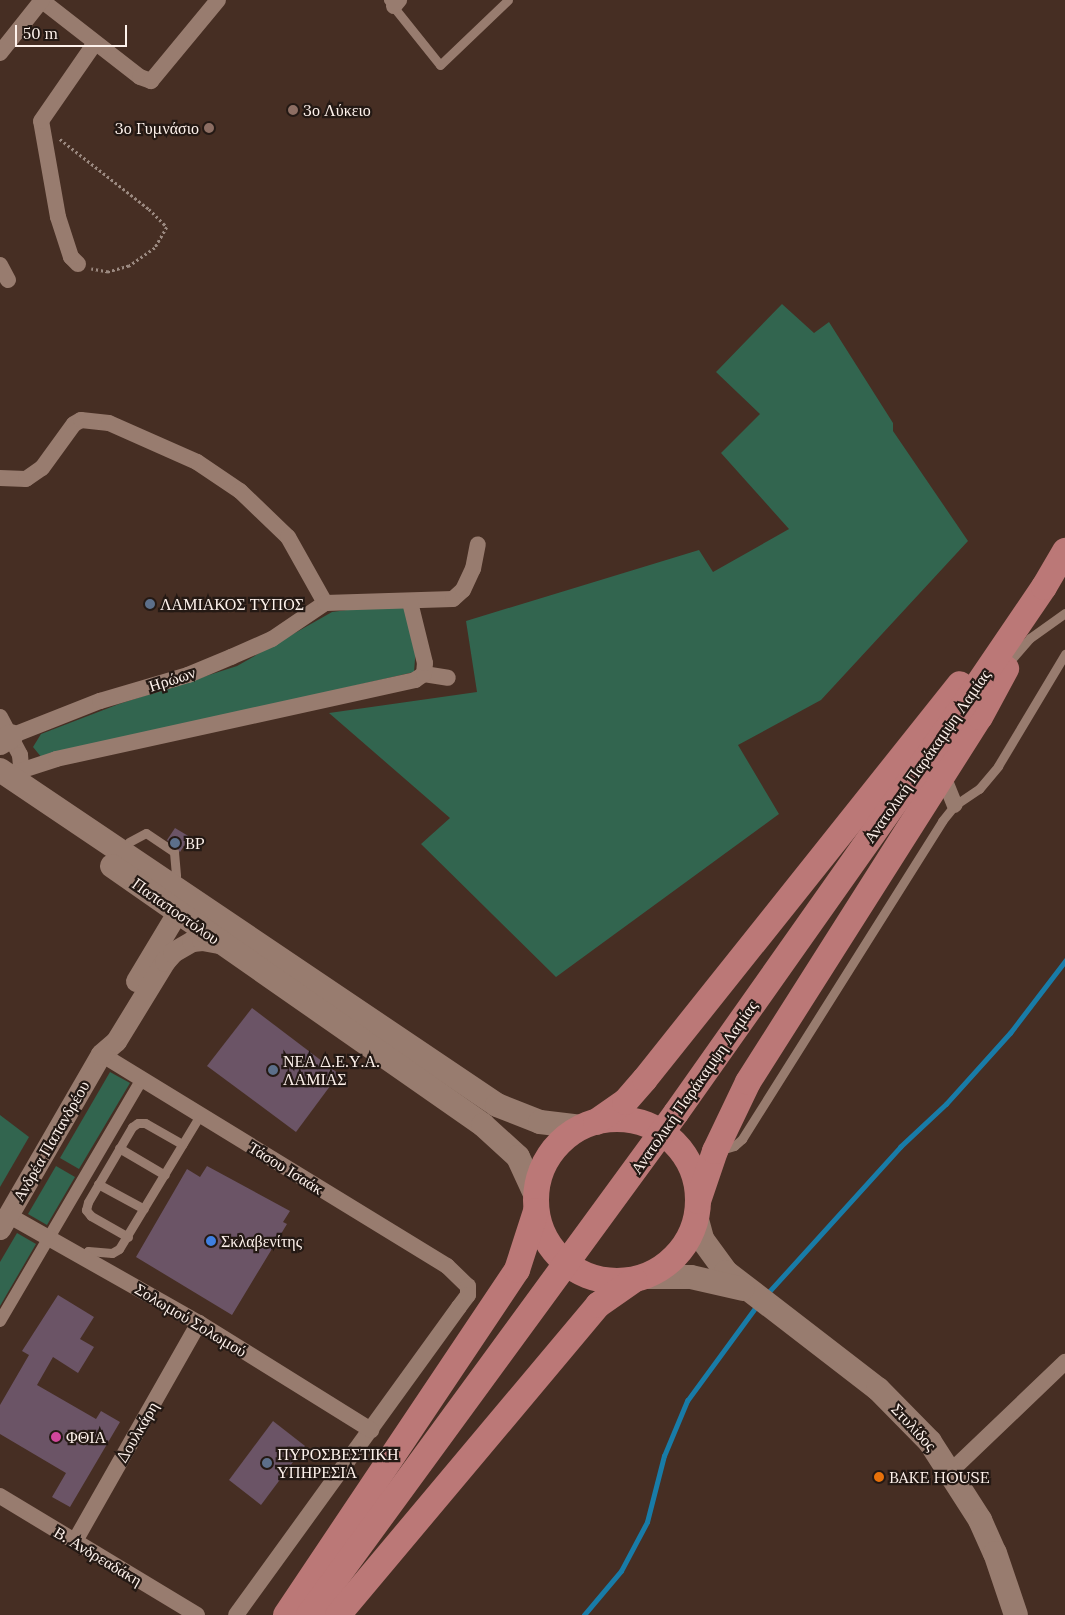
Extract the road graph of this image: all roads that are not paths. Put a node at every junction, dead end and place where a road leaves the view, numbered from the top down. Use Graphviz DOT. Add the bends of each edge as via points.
graph roads {
  1 [pos="41,0"];
  2 [pos="218,0"];
  3 [pos="508,0"];
  4 [pos="394,2"];
  5 [pos="96,43"];
  6 [pos="2,46"];
  7 [pos="78,264"];
  8 [pos="0,265"];
  9 [pos="8,280"];
  10 [pos="0,478"];
  11 [pos="478,544"];
  12 [pos="1065,551"];
  13 [pos="1044,587"];
  14 [pos="410,602"];
  15 [pos="325,603"];
  16 [pos="1065,613"];
  17 [pos="1065,654"];
  18 [pos="1010,661"];
  19 [pos="424,674"];
  20 [pos="448,678"];
  21 [pos="4,732"];
  22 [pos="942,776"];
  23 [pos="11,782"];
  24 [pos="955,805"];
  25 [pos="129,842"];
  26 [pos="176,876"];
  27 [pos="185,906"];
  28 [pos="224,944"];
  29 [pos="101,1054"];
  30 [pos="142,1079"];
  31 [pos="200,1115"];
  32 [pos="589,1124"];
  33 [pos="182,1144"];
  34 [pos="119,1148"];
  35 [pos="716,1151"];
  36 [pos="165,1175"];
  37 [pos="98,1184"];
  38 [pos="536,1203"];
  39 [pos="697,1208"];
  40 [pos="144,1209"];
  41 [pos="4,1222"];
  42 [pos="128,1237"];
  43 [pos="50,1238"];
  44 [pos="82,1257"];
  45 [pos="639,1278"];
  46 [pos="747,1290"];
  47 [pos="0,1321"];
  48 [pos="199,1323"];
  49 [pos="1065,1362"];
  50 [pos="371,1430"];
  51 [pos="951,1471"];
  52 [pos="0,1496"];
  53 [pos="416,1525"];
  54 [pos="75,1541"];
  55 [pos="197,1615"];
  56 [pos="236,1615"];
  57 [pos="286,1615"];
  58 [pos="310,1615"];
  59 [pos="338,1615"];
  60 [pos="349,1615"];
  61 [pos="1016,1615"];
  1 -- 5 [label="street"];
  1 -- 6 [label="street"];
  2 -- 5 [label="street" via="151,81 140,77"];
  3 -- 4 [label="lane" via="440,65 421,45"];
  5 -- 7 [label="street" via="44,114 43,126 58,217 71,257"];
  8 -- 9 [label="street"];
  10 -- 15 [label="street" via="26,479 42,468 74,424 81,420 109,423 197,462 240,491 288,537"];
  11 -- 14 [label="street" via="473,569 463,590 453,599"];
  12 -- 13 [label="main road, Ανατολική Παράκαμψη Λαμίας"];
  13 -- 18 [label="main road"];
  13 -- 32 [label="main road" via="949,696 645,1079 625,1102"];
  13 -- 58 [label="main road, Ανατολική Παράκαμψη Λαμίας" via="676,1113"];
  14 -- 15 [label="street"];
  14 -- 19 [label="street" via="425,663"];
  15 -- 21 [label="street, Ηρώων" via="272,639 188,675"];
  16 -- 18 [label="lane" via="1030,638"];
  17 -- 24 [label="lane" via="998,766 979,789"];
  18 -- 22 [label="main road"];
  19 -- 20 [label="street"];
  19 -- 23 [label="street" via="415,680 368,692 56,759"];
  21 -- 23 [label="street"];
  22 -- 24 [label="street"];
  22 -- 35 [label="main road" via="748,1082"];
  23 -- 27 [label="main road, Παπαποστόλου"];
  24 -- 35 [label="lane" via="747,1132 734,1146"];
  25 -- 26 [label="lane" via="146,833 174,852"];
  27 -- 28 [label="main road, Παπαποστόλου"];
  27 -- 29 [label="street, Ανδρέα Παπανδρέου" via="104,1034"];
  27 -- 32 [label="main road, Παπαποστόλου" via="291,967 497,1105 540,1122"];
  28 -- 29 [label="street, Ανδρέα Παπανδρέου" via="202,940 172,952 116,1041"];
  28 -- 38 [label="main road, Παπαποστόλου" via="500,1140 518,1157"];
  29 -- 30 [label="street, Τάσου Ισαάκ"];
  29 -- 41 [label="street, Ανδρέα Παπανδρέου"];
  30 -- 31 [label="street, Τάσου Ισαάκ"];
  30 -- 43 [label="street"];
  31 -- 33 [label="lane"];
  31 -- 50 [label="street, Τάσου Ισαάκ" via="447,1266 468,1286 468,1294"];
  32 -- 38 [label="main road" via="564,1139 549,1154 540,1173"];
  32 -- 39 [label="main road" via="628,1120 659,1132 672,1142 691,1169"];
  33 -- 34 [label="lane" via="145,1123 138,1123"];
  33 -- 36 [label="lane"];
  34 -- 36 [label="lane"];
  34 -- 37 [label="lane"];
  35 -- 39 [label="main road"];
  36 -- 40 [label="lane"];
  37 -- 40 [label="lane"];
  37 -- 42 [label="lane" via="86,1210"];
  38 -- 45 [label="main road" via="550,1246 578,1272 615,1282"];
  38 -- 57 [label="main road" via="526,1251 506,1288"];
  39 -- 45 [label="main road" via="683,1247 671,1260"];
  39 -- 46 [label="main road, Στυλίδος" via="702,1239 710,1252"];
  40 -- 42 [label="lane"];
  41 -- 43 [label="street, Σολωμού Σολωμού"];
  42 -- 44 [label="lane" via="112,1253 88,1251"];
  43 -- 44 [label="street, Σολωμού Σολωμού"];
  43 -- 47 [label="street"];
  44 -- 48 [label="street, Σολωμού Σολωμού"];
  45 -- 46 [label="main road, Στυλίδος" via="691,1277"];
  45 -- 53 [label="main road" via="598,1305"];
  46 -- 51 [label="main road, Στυλίδος" via="878,1389 918,1428"];
  48 -- 50 [label="street, Σολωμού Σολωμού"];
  48 -- 54 [label="street, Δουλκάρη"];
  49 -- 51 [label="street"];
  50 -- 56 [label="street"];
  51 -- 61 [label="main road, Στυλίδος" via="995,1553"];
  52 -- 54 [label="street, Β. Ανδρεαδάκη"];
  53 -- 59 [label="main road"];
  53 -- 60 [label="street"];
  54 -- 55 [label="street, Β. Ανδρεαδάκη"];
}
